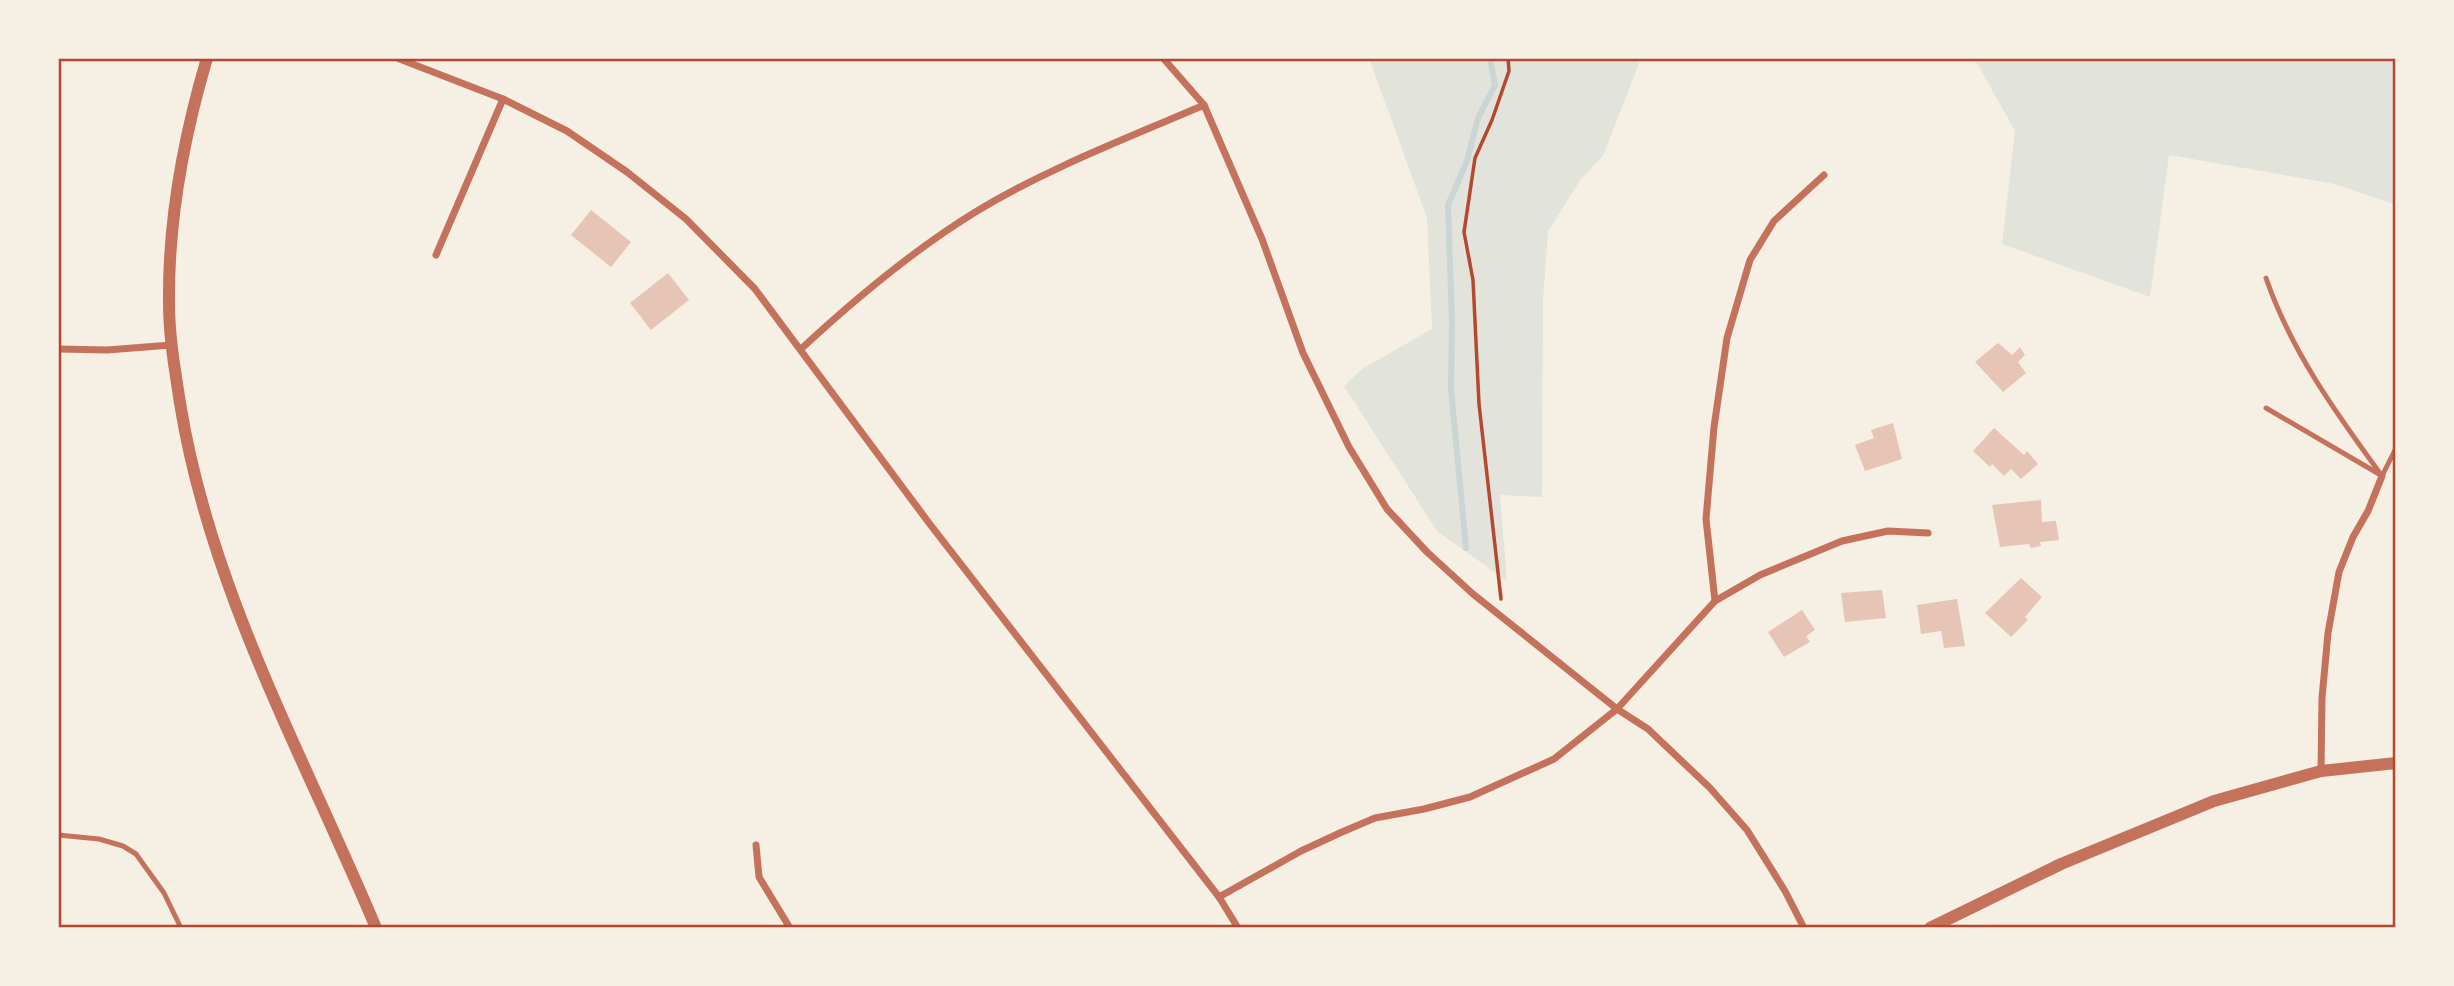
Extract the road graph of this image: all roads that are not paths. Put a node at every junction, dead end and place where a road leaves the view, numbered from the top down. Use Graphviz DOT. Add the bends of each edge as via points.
graph roads {
  1 [pos="207,58"];
  2 [pos="397,58"];
  3 [pos="1163,58"];
  4 [pos="503,99"];
  5 [pos="1204,105"];
  6 [pos="1824,175"];
  7 [pos="436,255"];
  8 [pos="2266,278"];
  9 [pos="171,345"];
  10 [pos="58,349"];
  11 [pos="801,349"];
  12 [pos="2266,408"];
  13 [pos="2396,448"];
  14 [pos="2382,476"];
  15 [pos="1928,533"];
  16 [pos="1715,600"];
  17 [pos="1617,709"];
  18 [pos="2396,763"];
  19 [pos="2321,771"];
  20 [pos="58,835"];
  21 [pos="756,845"];
  22 [pos="1219,897"];
  23 [pos="181,928"];
  24 [pos="376,928"];
  25 [pos="790,928"];
  26 [pos="1238,928"];
  27 [pos="1804,928"];
  28 [pos="1930,928"];
  1 -- 9 [label="street" via="179,184 170,270"];
  2 -- 4 [label="street"];
  3 -- 5 [label="street"];
  4 -- 7 [label="street"];
  4 -- 11 [label="street" via="568,131 686,219 755,289"];
  5 -- 11 [label="street" via="1050,173 978,211 854,299"];
  5 -- 17 [label="street" via="1262,239 1303,353 1349,447 1387,509 1473,594"];
  6 -- 16 [label="street" via="1774,221 1750,260 1727,338 1706,519"];
  8 -- 14 [label="lane" via="2307,368"];
  9 -- 10 [label="street"];
  9 -- 24 [label="street" via="205,518 232,595"];
  11 -- 22 [label="street" via="929,523"];
  12 -- 14 [label="lane"];
  13 -- 14 [label="lane"];
  14 -- 19 [label="street" via="2339,572 2322,698"];
  15 -- 16 [label="street" via="1888,531 1842,541 1760,575"];
  16 -- 17 [label="street"];
  17 -- 22 [label="street" via="1554,759 1508,781 1470,797 1375,818 1301,851"];
  17 -- 27 [label="street" via="1648,729 1748,830"];
  18 -- 19 [label="street"];
  19 -- 28 [label="street" via="2214,801 2061,864"];
  20 -- 23 [label="lane" via="99,839 136,854 164,893"];
  21 -- 25 [label="street" via="759,877"];
  22 -- 26 [label="street"];
}
